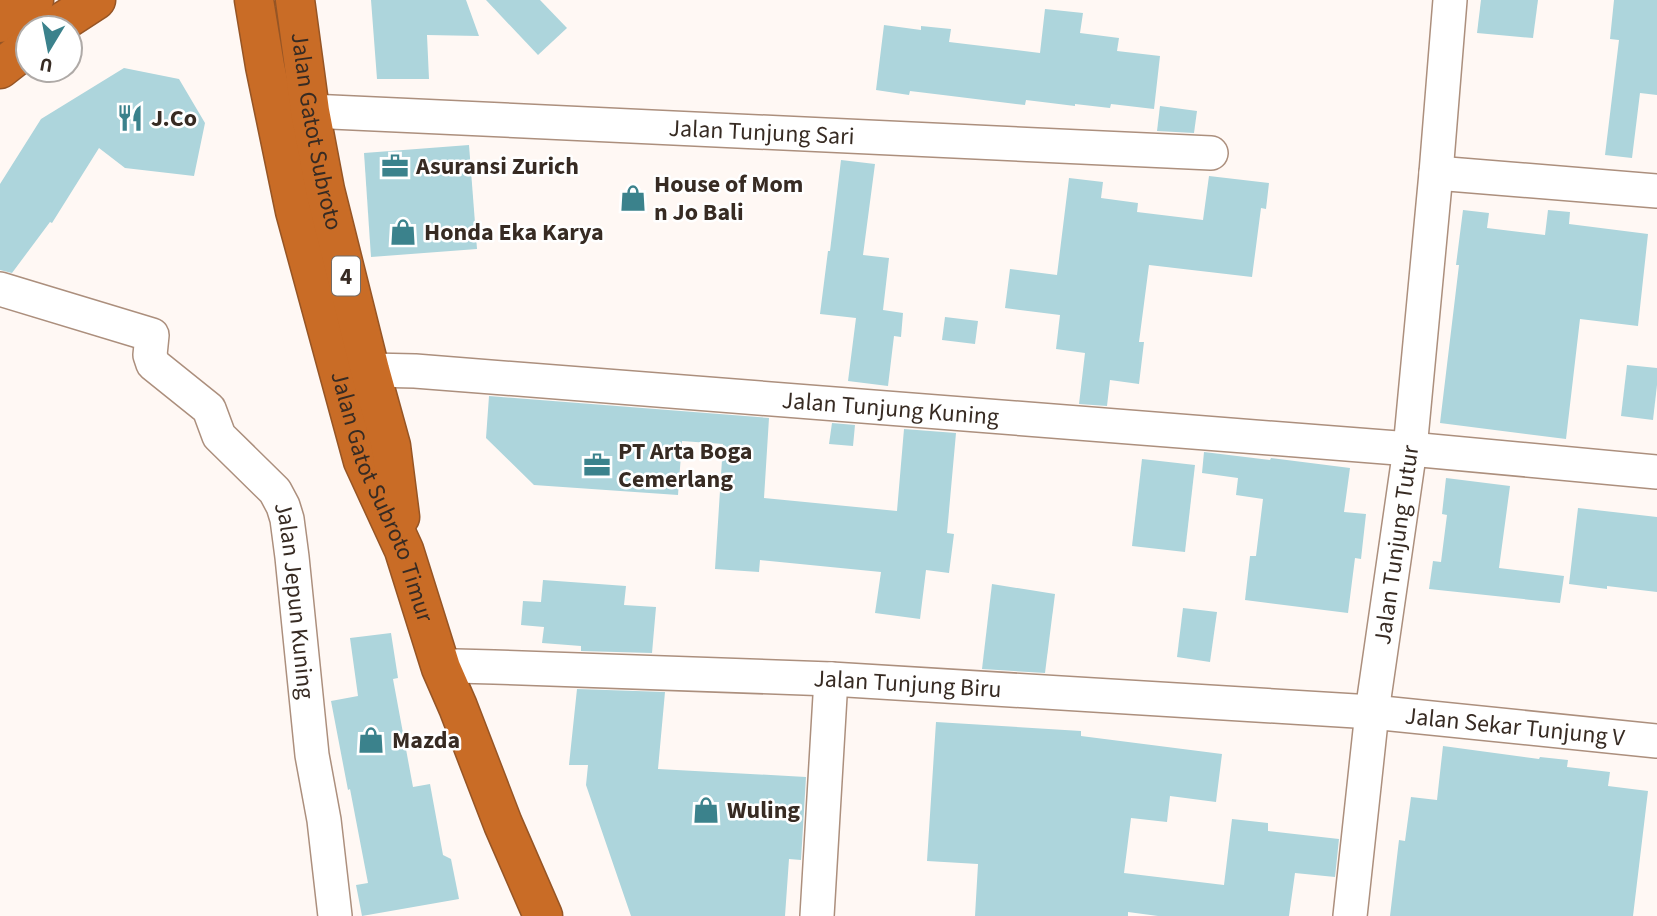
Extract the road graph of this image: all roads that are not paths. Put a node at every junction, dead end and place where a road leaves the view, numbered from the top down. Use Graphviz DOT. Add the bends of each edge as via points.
graph roads {
  1 [pos="34,0"];
  2 [pos="96,0"];
  3 [pos="235,0"];
  4 [pos="254,0"];
  5 [pos="295,0"];
  6 [pos="307,0"];
  7 [pos="1450,0"];
  8 [pos="74,14"];
  9 [pos="0,23"];
  10 [pos="301,52"];
  11 [pos="14,58"];
  12 [pos="265,66"];
  13 [pos="0,69"];
  14 [pos="310,111"];
  15 [pos="1212,153"];
  16 [pos="1436,173"];
  17 [pos="1657,191"];
  18 [pos="0,289"];
  19 [pos="370,370"];
  20 [pos="1410,449"];
  21 [pos="1657,472"];
  22 [pos="404,550"];
  23 [pos="441,668"];
  24 [pos="831,679"];
  25 [pos="1372,712"];
  26 [pos="1657,741"];
  27 [pos="335,916"];
  28 [pos="543,916"];
  29 [pos="817,916"];
  30 [pos="1350,916"];
  1 -- 9 [label="highway"];
  2 -- 8 [label="highway"];
  3 -- 12 [label="highway, 4"];
  4 -- 12 [label="highway, 4"];
  5 -- 10 [label="highway, Jalan Gatot Subroto / 4"];
  6 -- 10 [label="highway"];
  7 -- 16 [label="street, Jalan Tunjung Tutur"];
  10 -- 14 [label="highway, Jalan Gatot Subroto / 4"];
  11 -- 13 [label="highway"];
  12 -- 22 [label="highway, Jalan Gatot Subroto Timur / 4" via="295,211 363,461"];
  14 -- 15 [label="street, Jalan Tunjung Sari"];
  14 -- 19 [label="highway, Jalan Gatot Subroto / 4"];
  16 -- 17 [label="street"];
  16 -- 20 [label="street, Jalan Tunjung Tutur"];
  18 -- 27 [label="street, Jalan Jepun Kuning" via="152,335 153,364 209,410 219,436 275,491 287,519 312,755"];
  19 -- 20 [label="street, Jalan Tunjung Kuning"];
  19 -- 22 [label="highway, Jalan Gatot Subroto / 4" via="391,446"];
  20 -- 21 [label="street, Jalan Tunjung Kuning"];
  20 -- 25 [label="street, Jalan Tunjung Tutur"];
  22 -- 23 [label="highway, Jalan Gatot Subroto Timur / 4"];
  23 -- 24 [label="street, Jalan Tunjung Biru"];
  23 -- 28 [label="highway, Jalan Gatot Subroto Timur / 4"];
  24 -- 25 [label="street, Jalan Tunjung Biru"];
  24 -- 29 [label="street"];
  25 -- 26 [label="street, Jalan Sekar Tunjung V"];
  25 -- 30 [label="street, Jalan Tunjung Tutur"];
}
